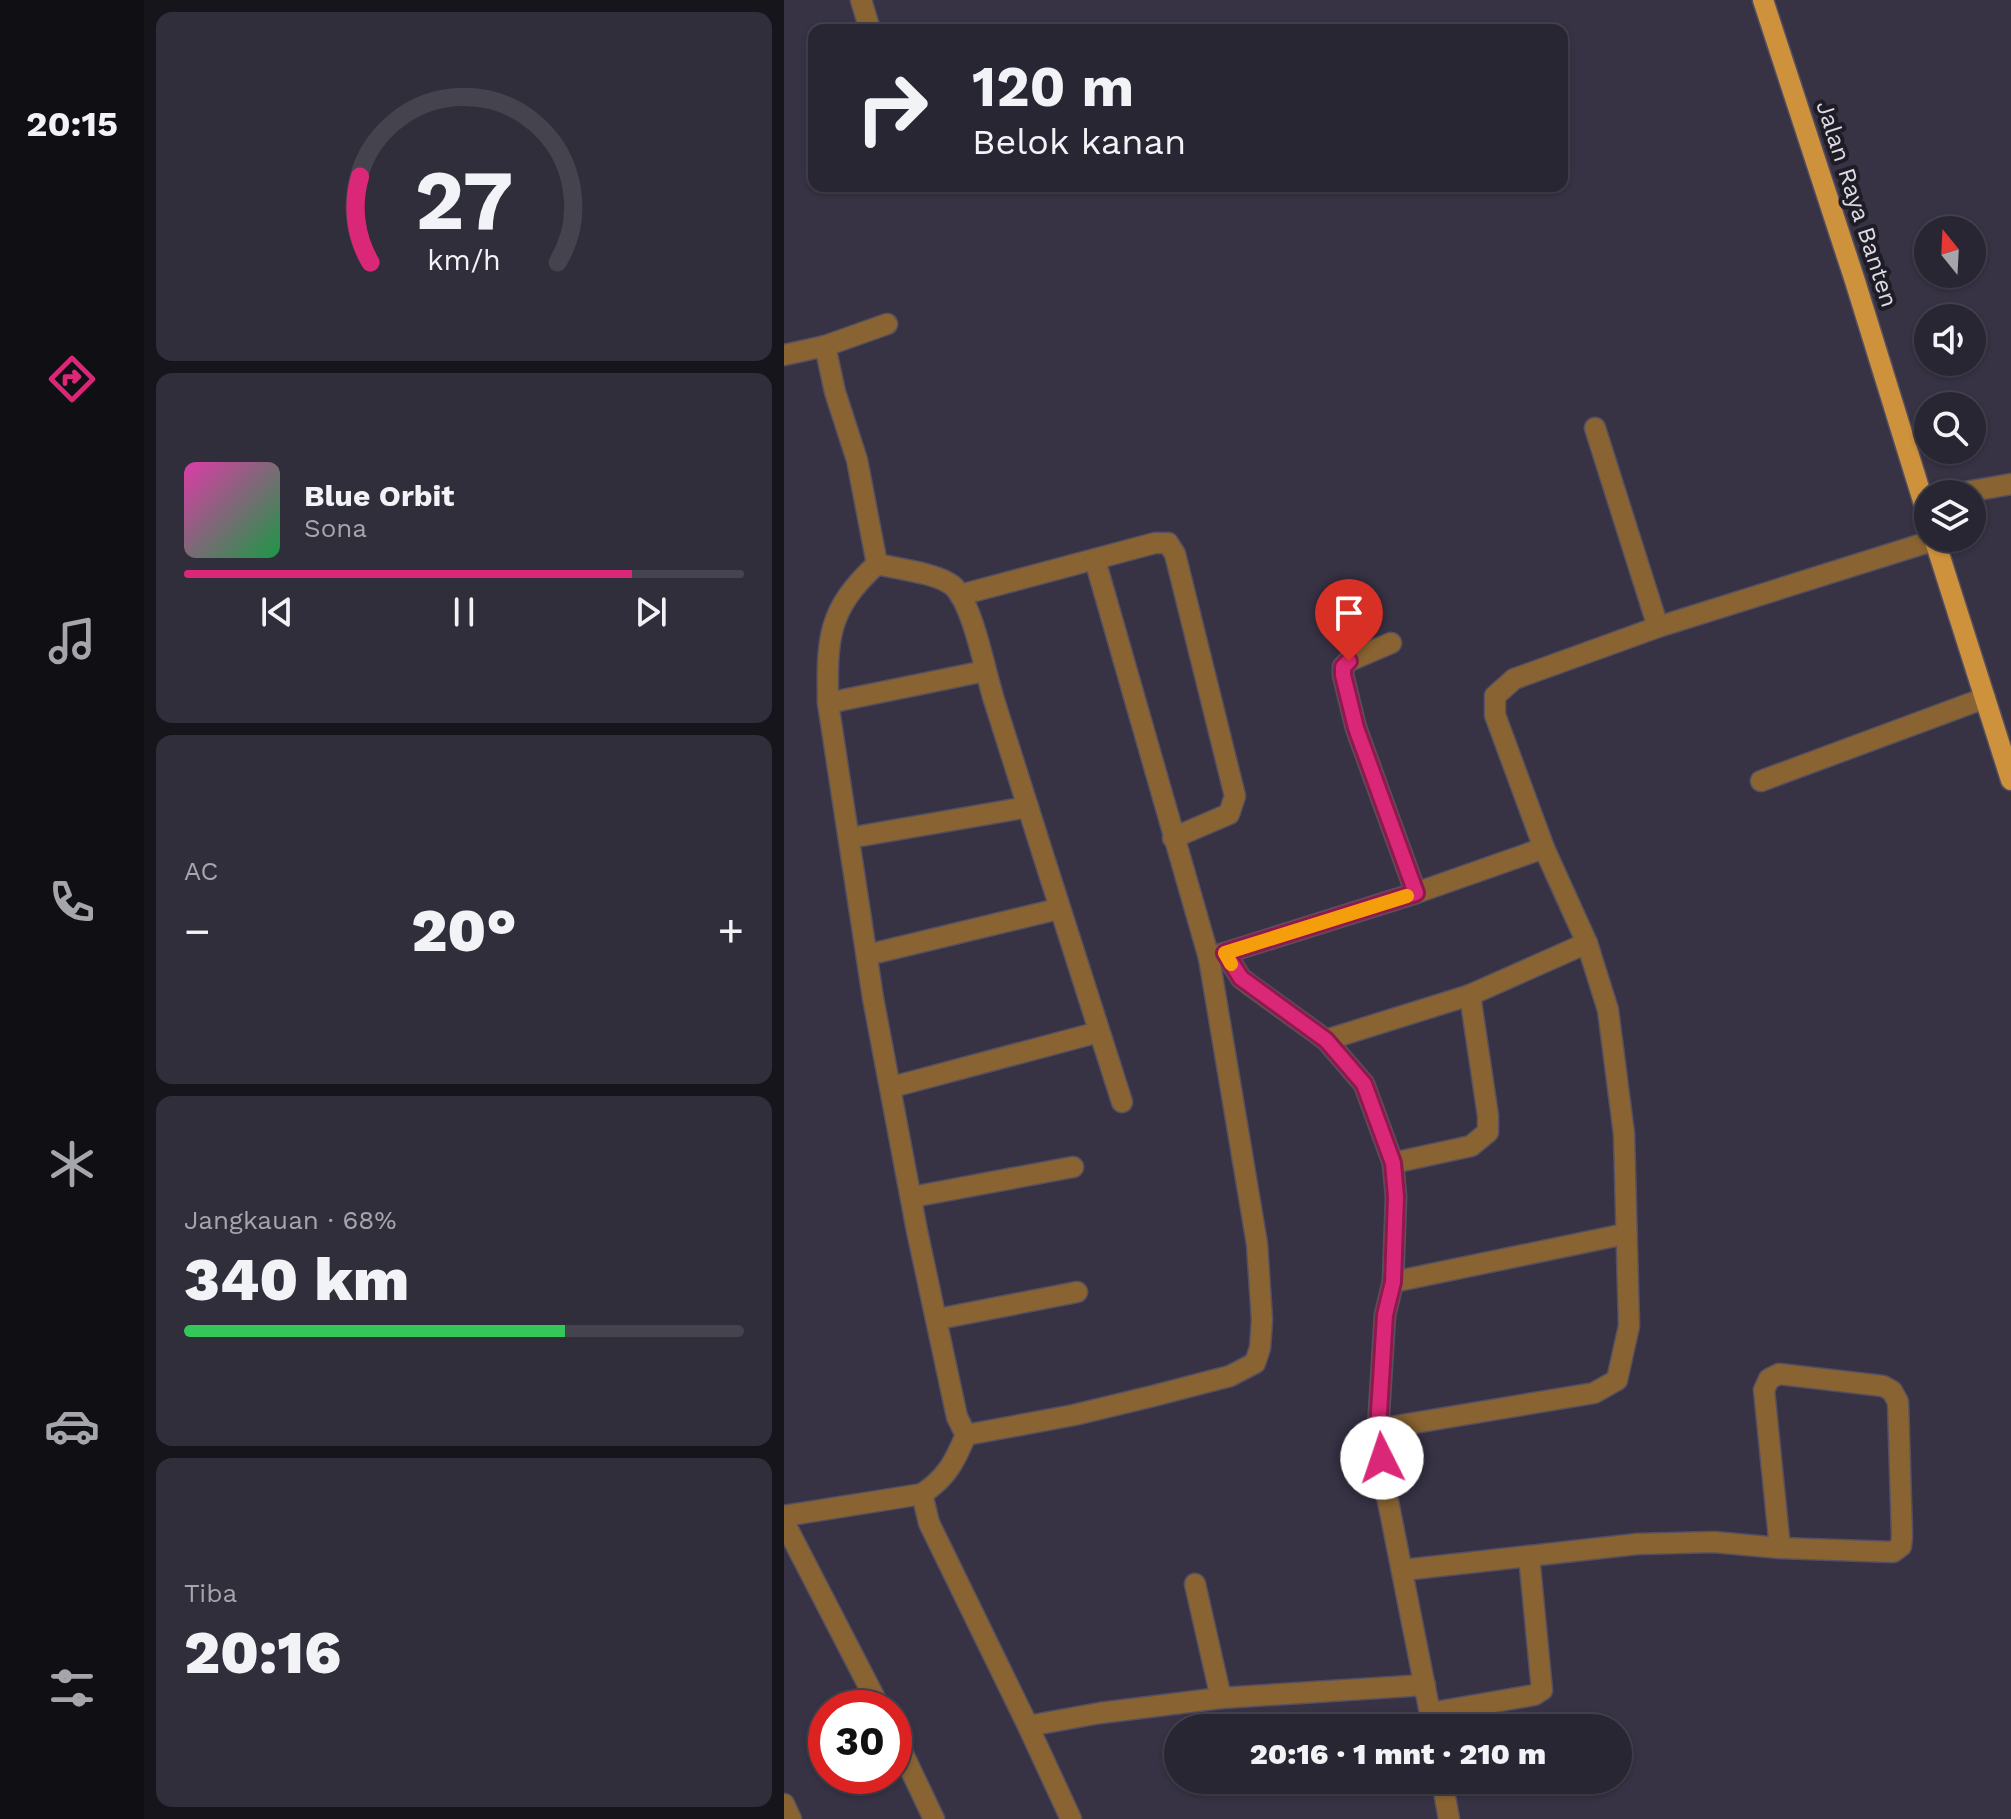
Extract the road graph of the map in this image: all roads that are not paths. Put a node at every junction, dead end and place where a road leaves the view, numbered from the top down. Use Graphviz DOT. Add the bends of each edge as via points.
graph roads {
  1 [pos="861,0"];
  2 [pos="1763,0"];
  3 [pos="868,24"];
  4 [pos="887,324"];
  5 [pos="825,346"];
  6 [pos="784,355"];
  7 [pos="1595,428"];
  8 [pos="1918,480"];
  9 [pos="2011,484"];
  10 [pos="1986,488"];
  11 [pos="1914,545"];
  12 [pos="1938,552"];
  13 [pos="1095,560"];
  14 [pos="877,564"];
  15 [pos="960,595"];
  16 [pos="1658,627"];
  17 [pos="1391,643"];
  18 [pos="985,671"];
  19 [pos="1985,698"];
  20 [pos="828,703"];
  21 [pos="2011,780"];
  22 [pos="1761,781"];
  23 [pos="1028,807"];
  24 [pos="849,838"];
  25 [pos="1173,838"];
  26 [pos="1544,848"];
  27 [pos="1416,893"];
  28 [pos="1058,909"];
  29 [pos="1587,943"];
  30 [pos="867,955"];
  31 [pos="1217,955"];
  32 [pos="1470,995"];
  33 [pos="1099,1032"];
  34 [pos="1326,1040"];
  35 [pos="892,1087"];
  36 [pos="1122,1102"];
  37 [pos="1393,1163"];
  38 [pos="1073,1167"];
  39 [pos="912,1197"];
  40 [pos="1625,1234"];
  41 [pos="1393,1282"];
  42 [pos="1077,1292"];
  43 [pos="938,1319"];
  44 [pos="1378,1429"];
  45 [pos="966,1435"];
  46 [pos="922,1494"];
  47 [pos="784,1519"];
  48 [pos="1780,1548"];
  49 [pos="1529,1556"];
  50 [pos="1403,1570"];
  51 [pos="1195,1584"];
  52 [pos="1425,1685"];
  53 [pos="871,1690"];
  54 [pos="1221,1698"];
  55 [pos="1430,1714"];
  56 [pos="1459,1714"];
  57 [pos="1028,1726"];
  58 [pos="912,1773"];
  59 [pos="1445,1794"];
  60 [pos="784,1804"];
  61 [pos="791,1819"];
  62 [pos="934,1819"];
  63 [pos="1071,1819"];
  64 [pos="1449,1819"];
  1 -- 3 [label="street"];
  2 -- 8 [label="main road, Jalan Raya Banten"];
  4 -- 5 [label="street"];
  5 -- 6 [label="street"];
  5 -- 14 [label="street" via="857,460"];
  7 -- 16 [label="street"];
  9 -- 10 [label="street"];
  11 -- 16 [label="street"];
  12 -- 19 [label="main road"];
  13 -- 15 [label="street"];
  13 -- 25 [label="street"];
  13 -- 25 [label="street" via="1155,543 1168,543 1175,554 1235,796 1229,814"];
  14 -- 15 [label="street" via="934,577"];
  14 -- 20 [label="street" via="843,601 830,634"];
  15 -- 18 [label="street"];
  16 -- 26 [label="street" via="1514,679 1495,696 1495,715"];
  17 -- 27 [label="street" via="1349,661 1343,675 1356,728"];
  18 -- 20 [label="street"];
  18 -- 23 [label="street"];
  19 -- 21 [label="main road"];
  19 -- 22 [label="street"];
  20 -- 24 [label="street"];
  23 -- 24 [label="street"];
  23 -- 28 [label="street"];
  24 -- 30 [label="street"];
  25 -- 31 [label="street"];
  26 -- 27 [label="street"];
  26 -- 29 [label="street"];
  27 -- 31 [label="street"];
  28 -- 30 [label="street"];
  28 -- 33 [label="street"];
  29 -- 32 [label="street"];
  29 -- 40 [label="street" via="1608,1010 1624,1134"];
  30 -- 35 [label="street"];
  31 -- 34 [label="street"];
  31 -- 45 [label="street" via="1257,1244 1262,1320 1255,1363 1230,1376 1168,1392"];
  32 -- 34 [label="street"];
  32 -- 37 [label="street" via="1488,1132 1471,1146"];
  33 -- 35 [label="street"];
  33 -- 36 [label="street"];
  34 -- 37 [label="street" via="1364,1084"];
  35 -- 39 [label="street"];
  37 -- 41 [label="street"];
  38 -- 39 [label="street"];
  39 -- 43 [label="street"];
  40 -- 41 [label="street"];
  40 -- 44 [label="street" via="1629,1326 1617,1380 1594,1393"];
  41 -- 44 [label="street" via="1385,1315"];
  42 -- 43 [label="street"];
  43 -- 45 [label="street" via="957,1417"];
  44 -- 50 [label="street"];
  45 -- 46 [label="street" via="942,1481"];
  46 -- 47 [label="street"];
  46 -- 57 [label="street" via="929,1523"];
  47 -- 53 [label="street"];
  48 -- 48 [label="street" via="1893,1552 1901,1546 1898,1402 1892,1391 1779,1374 1769,1379 1764,1390"];
  48 -- 49 [label="street" via="1714,1542 1637,1544"];
  49 -- 50 [label="street"];
  49 -- 56 [label="street" via="1542,1690"];
  50 -- 52 [label="street"];
  51 -- 54 [label="street"];
  52 -- 54 [label="street"];
  52 -- 55 [label="street"];
  54 -- 57 [label="street"];
  57 -- 63 [label="street"];
  58 -- 62 [label="street"];
  59 -- 64 [label="street"];
  60 -- 61 [label="street"];
}
